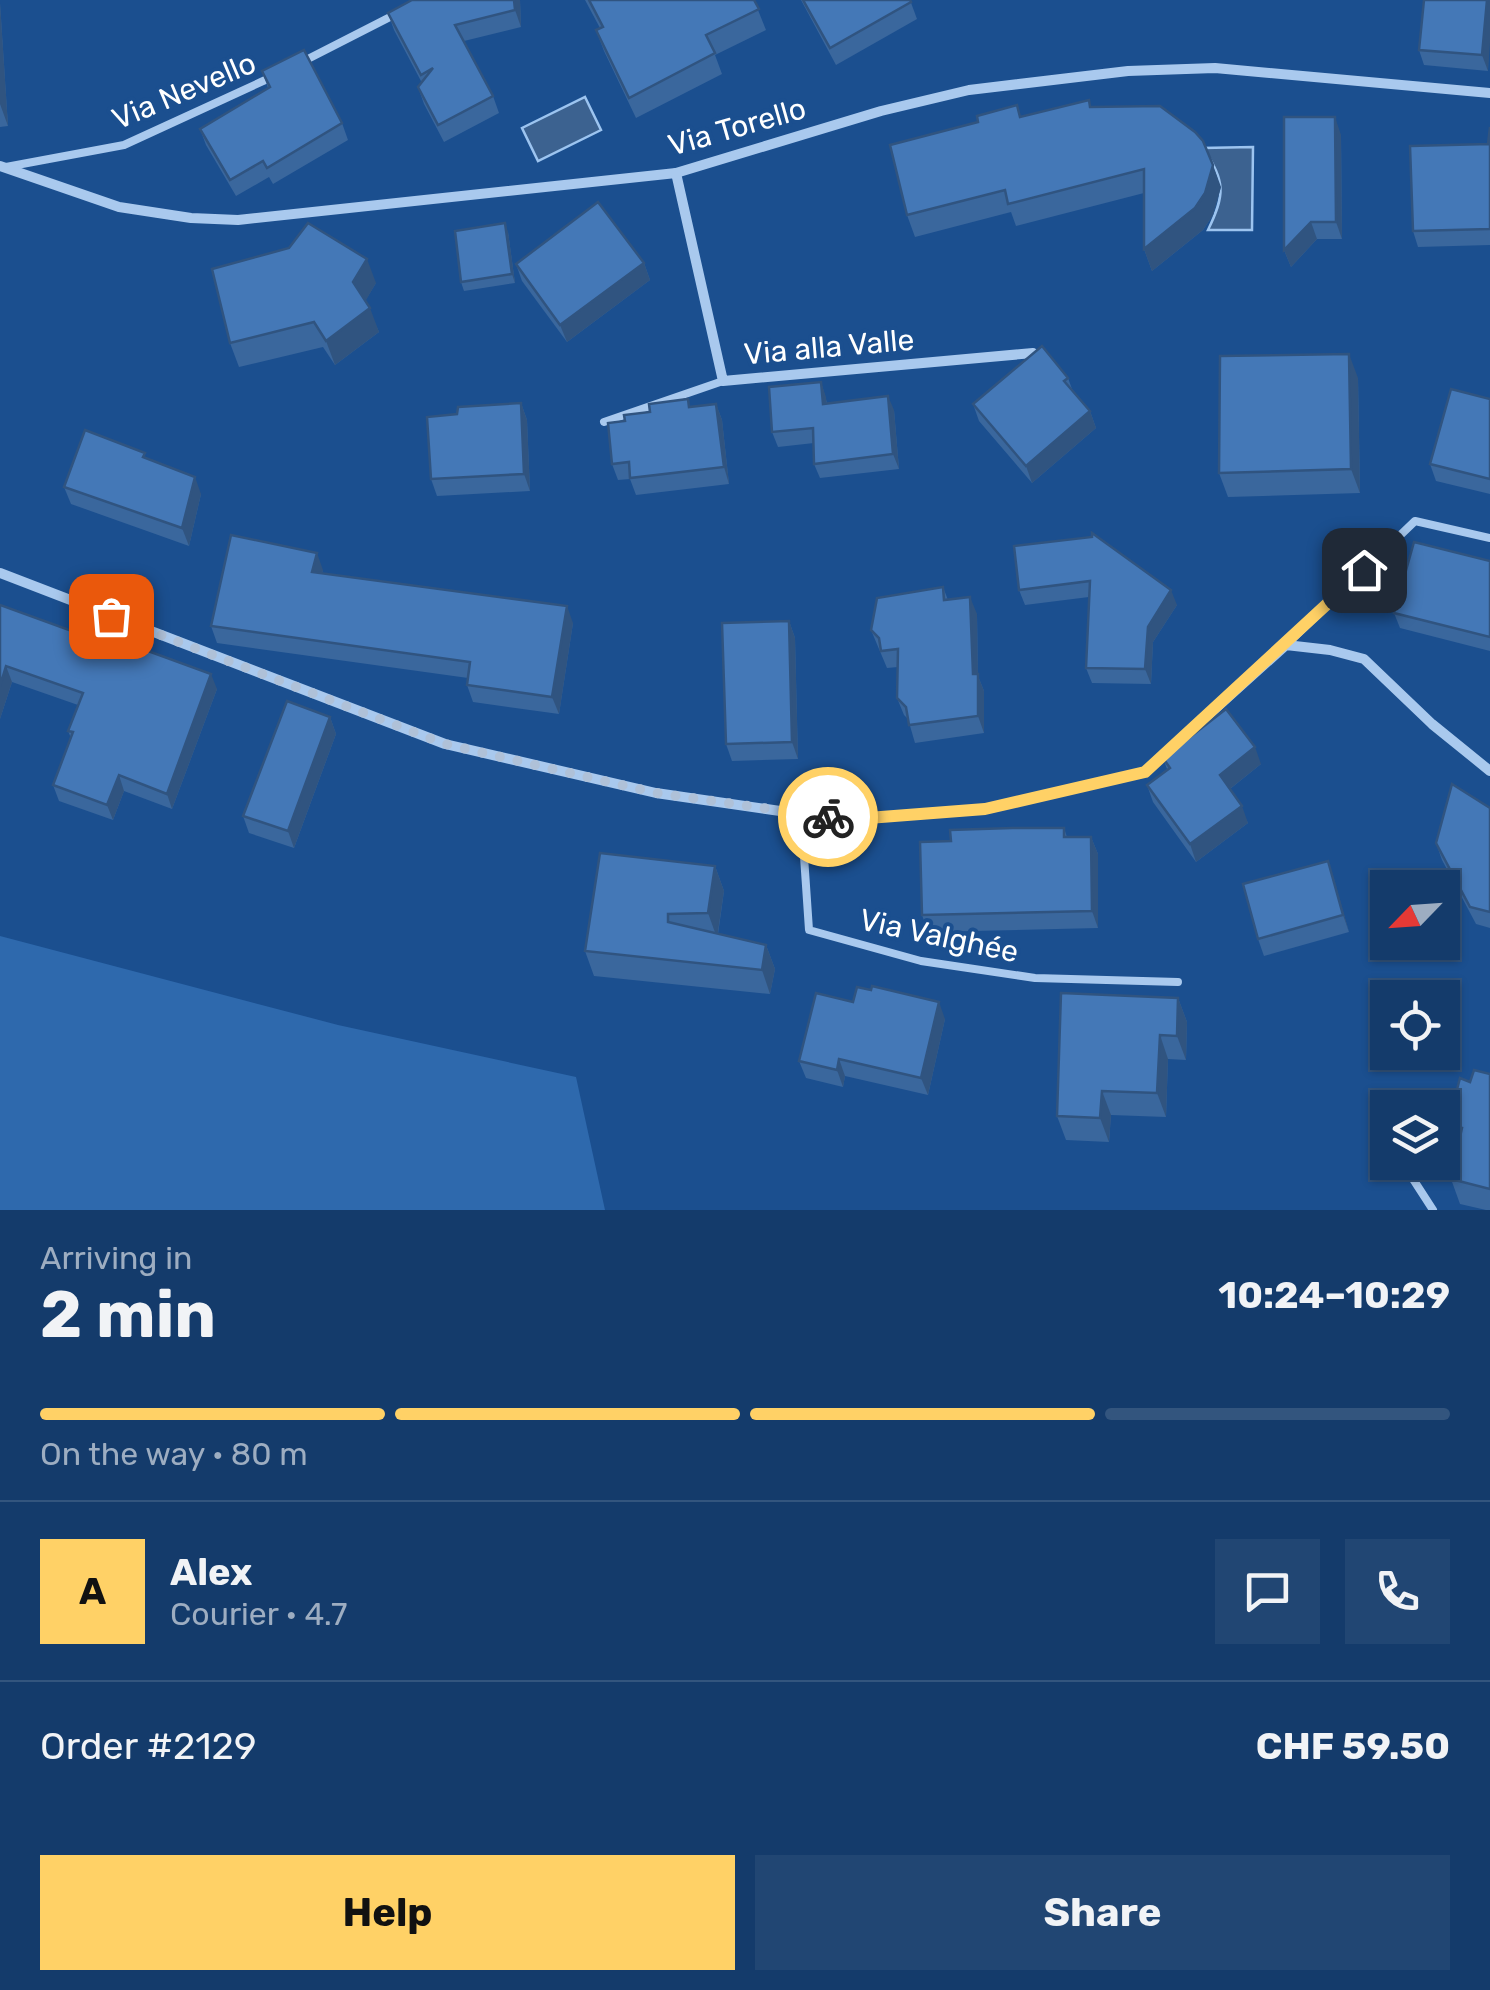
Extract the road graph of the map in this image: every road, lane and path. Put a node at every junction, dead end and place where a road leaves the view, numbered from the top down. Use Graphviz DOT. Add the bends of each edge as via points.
graph roads {
  1 [pos="407,9"];
  2 [pos="1490,93"];
  3 [pos="3,166"];
  4 [pos="676,173"];
  5 [pos="1033,353"];
  6 [pos="723,382"];
  7 [pos="604,422"];
  8 [pos="1490,538"];
  9 [pos="0,573"];
  10 [pos="1286,645"];
  11 [pos="1490,771"];
  12 [pos="801,812"];
  13 [pos="1178,982"];
  14 [pos="1476,1086"];
  15 [pos="1460,1094"];
  16 [pos="1414,1180"];
  17 [pos="1433,1210"];
  1 -- 3 [label="lane, Via Nevello" via="124,145"];
  2 -- 4 [label="street, Via Torello" via="1215,68 1128,70 969,90 881,110"];
  3 -- 4 [label="street, Via Torello" via="120,207 238,220"];
  4 -- 6 [label="street, Via alla Valle"];
  5 -- 6 [label="street, Via alla Valle"];
  6 -- 7 [label="lane"];
  8 -- 10 [label="lane" via="1416,521"];
  9 -- 12 [label="street" via="445,744 656,793"];
  10 -- 11 [label="street" via="1364,659"];
  10 -- 12 [label="street" via="1145,772 985,809 842,820"];
  12 -- 13 [label="lane, Via Valghée" via="809,930 922,961 1035,978"];
  14 -- 15 [label="lane"];
  16 -- 17 [label="lane"];
}
